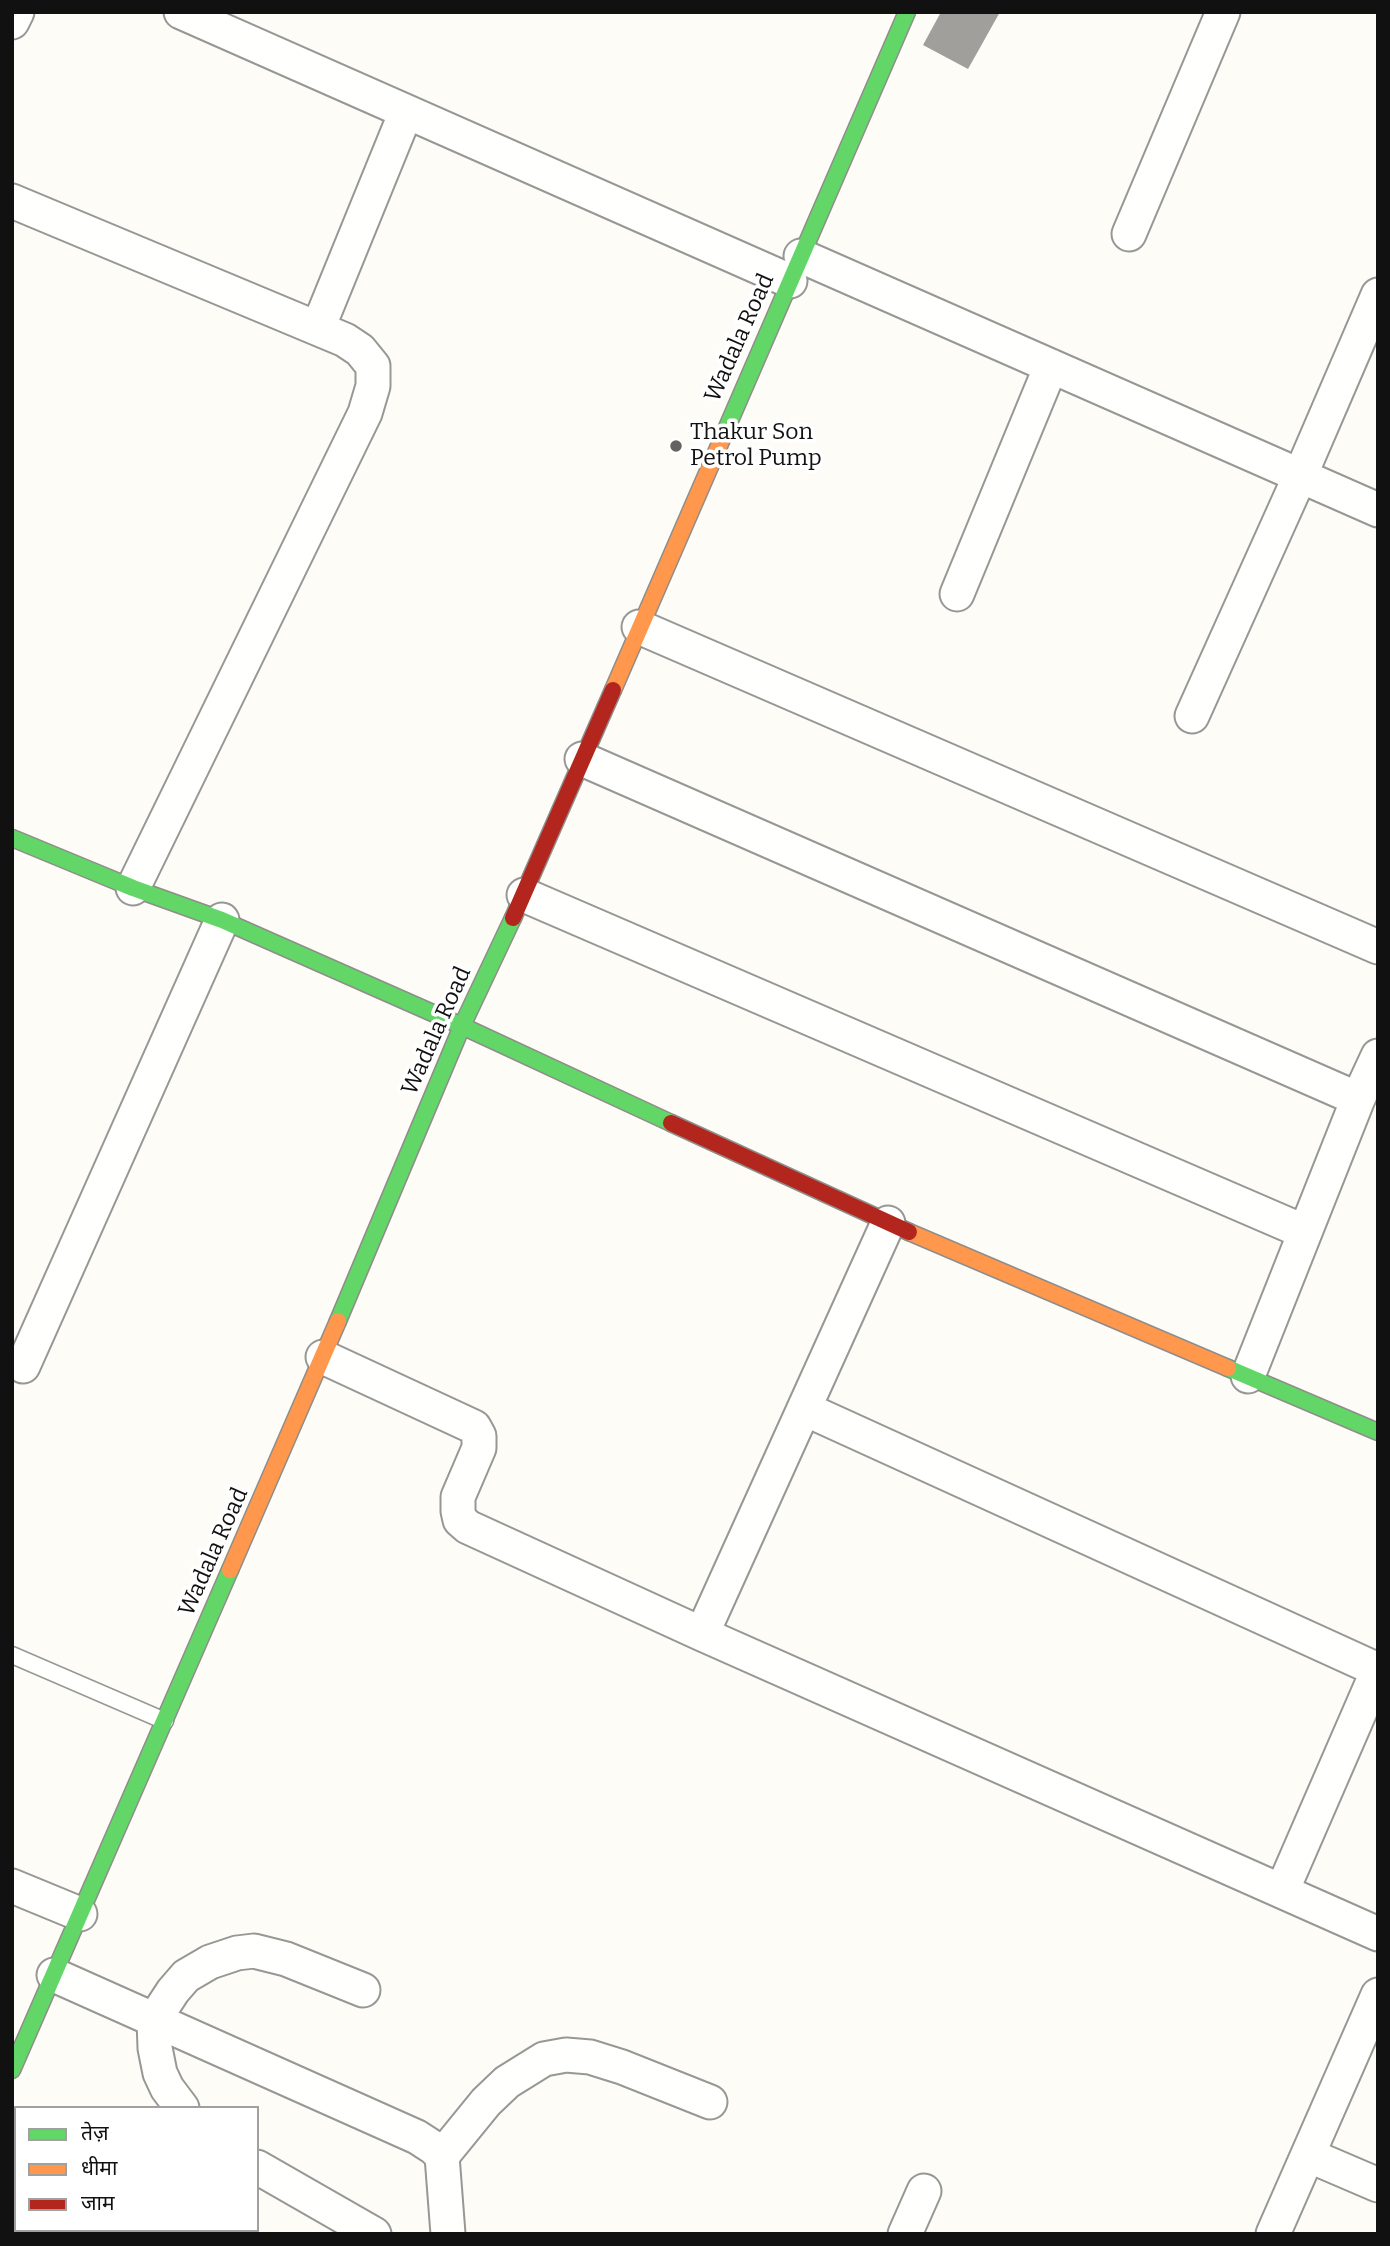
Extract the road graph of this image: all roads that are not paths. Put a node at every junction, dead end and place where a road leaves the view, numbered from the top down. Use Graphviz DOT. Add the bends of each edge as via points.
graph roads {
  1 [pos="17,12"];
  2 [pos="181,12"];
  3 [pos="907,12"];
  4 [pos="1223,12"];
  5 [pos="12,22"];
  6 [pos="406,112"];
  7 [pos="12,201"];
  8 [pos="1129,234"];
  9 [pos="796,268"];
  10 [pos="1378,295"];
  11 [pos="318,328"];
  12 [pos="1051,366"];
  13 [pos="1300,476"];
  14 [pos="1378,510"];
  15 [pos="957,594"];
  16 [pos="639,627"];
  17 [pos="1192,716"];
  18 [pos="582,759"];
  19 [pos="12,838"];
  20 [pos="133,888"];
  21 [pos="524,895"];
  22 [pos="222,920"];
  23 [pos="1378,947"];
  24 [pos="462,1026"];
  25 [pos="1378,1056"];
  26 [pos="1359,1099"];
  27 [pos="888,1223"];
  28 [pos="1305,1232"];
  29 [pos="323,1357"];
  30 [pos="23,1366"];
  31 [pos="1248,1376"];
  32 [pos="805,1409"];
  33 [pos="1378,1432"];
  34 [pos="702,1634"];
  35 [pos="12,1655"];
  36 [pos="1378,1670"];
  37 [pos="165,1721"];
  38 [pos="12,1885"];
  39 [pos="1282,1891"];
  40 [pos="80,1914"];
  41 [pos="1378,1934"];
  42 [pos="54,1975"];
  43 [pos="363,1990"];
  44 [pos="1378,1995"];
  45 [pos="154,2020"];
  46 [pos="15,2055"];
  47 [pos="710,2102"];
  48 [pos="180,2106"];
  49 [pos="1308,2155"];
  50 [pos="442,2156"];
  51 [pos="259,2167"];
  52 [pos="1378,2185"];
  53 [pos="924,2191"];
  54 [pos="374,2234"];
  55 [pos="448,2234"];
  56 [pos="905,2234"];
  57 [pos="1273,2234"];
  1 -- 5 [label="street"];
  2 -- 6 [label="street"];
  3 -- 9 [label="street, Wadala Road"];
  4 -- 8 [label="street"];
  6 -- 9 [label="street"];
  6 -- 11 [label="street"];
  7 -- 11 [label="street"];
  9 -- 12 [label="street"];
  9 -- 16 [label="street, Wadala Road"];
  10 -- 13 [label="street"];
  11 -- 20 [label="street" via="360,350 373,366 365,413"];
  12 -- 13 [label="street"];
  12 -- 15 [label="street"];
  13 -- 14 [label="street"];
  13 -- 17 [label="street"];
  16 -- 18 [label="street, Wadala Road"];
  16 -- 23 [label="street"];
  18 -- 21 [label="street, Wadala Road"];
  18 -- 26 [label="street"];
  19 -- 20 [label="street"];
  20 -- 22 [label="street"];
  21 -- 24 [label="street, Wadala Road"];
  21 -- 28 [label="street"];
  22 -- 24 [label="street"];
  22 -- 30 [label="street"];
  24 -- 27 [label="street"];
  24 -- 29 [label="street, Wadala Road"];
  25 -- 26 [label="street"];
  26 -- 28 [label="street"];
  27 -- 31 [label="street"];
  27 -- 32 [label="street"];
  28 -- 31 [label="street"];
  29 -- 34 [label="street" via="474,1427 479,1448 458,1497 457,1511 468,1527"];
  29 -- 37 [label="street, Wadala Road"];
  31 -- 33 [label="street"];
  32 -- 34 [label="street"];
  32 -- 36 [label="street"];
  34 -- 39 [label="street"];
  35 -- 37 [label="lane"];
  36 -- 39 [label="street"];
  37 -- 40 [label="street, Wadala Road"];
  38 -- 40 [label="street"];
  39 -- 41 [label="street"];
  40 -- 42 [label="street, Wadala Road"];
  42 -- 45 [label="street"];
  42 -- 46 [label="street, Wadala Road"];
  43 -- 45 [label="street" via="286,1959 254,1951 237,1953 186,1976"];
  44 -- 49 [label="street"];
  45 -- 48 [label="street" via="160,2073"];
  45 -- 50 [label="street" via="417,2137"];
  47 -- 50 [label="street" via="590,2057 544,2059 507,2082"];
  49 -- 52 [label="street"];
  49 -- 57 [label="street"];
  50 -- 55 [label="street"];
  51 -- 54 [label="street"];
  53 -- 56 [label="street"];
}
